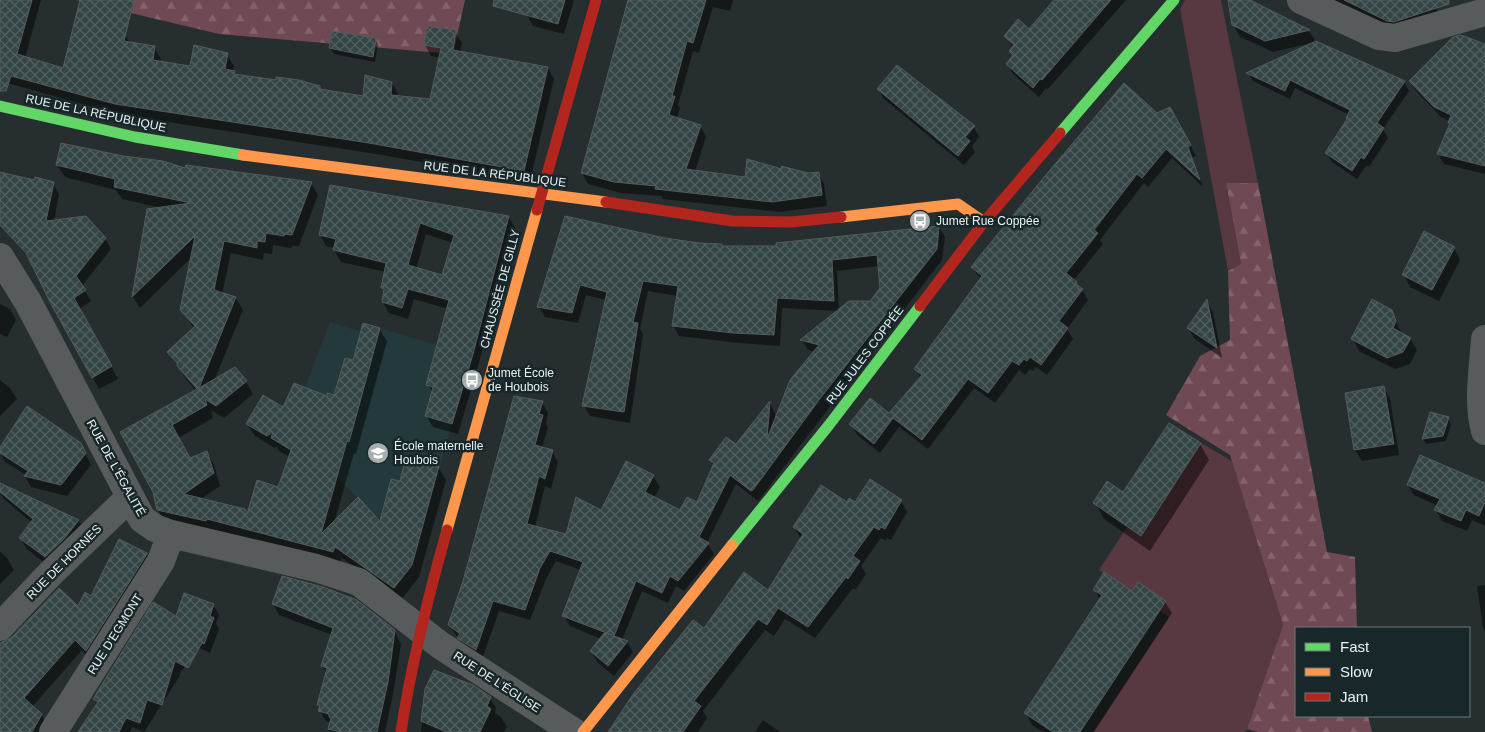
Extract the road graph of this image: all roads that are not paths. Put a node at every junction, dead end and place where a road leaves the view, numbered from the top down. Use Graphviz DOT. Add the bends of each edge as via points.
graph roads {
  1 [pos="596,0"];
  2 [pos="1174,0"];
  3 [pos="1301,0"];
  4 [pos="1485,12"];
  5 [pos="0,106"];
  6 [pos="540,194"];
  7 [pos="984,222"];
  8 [pos="0,256"];
  9 [pos="1485,339"];
  10 [pos="1485,431"];
  11 [pos="130,497"];
  12 [pos="171,534"];
  13 [pos="0,627"];
  14 [pos="421,631"];
  15 [pos="53,732"];
  16 [pos="400,732"];
  17 [pos="574,732"];
  18 [pos="583,732"];
  1 -- 6 [label="street, CHAUSSÉE DE GILLY"];
  2 -- 7 [label="street, RUE JULES COPPÉE"];
  3 -- 4 [label="street" via="1388,38"];
  5 -- 6 [label="street, RUE DE LA RÉPUBLIQUE" via="135,137 269,159"];
  6 -- 7 [label="street, RUE DE LA RÉPUBLIQUE" via="759,222 791,222 958,204"];
  6 -- 14 [label="street, CHAUSSÉE DE GILLY"];
  7 -- 18 [label="street, RUE JULES COPPÉE" via="829,425"];
  8 -- 11 [label="street, RUE DE L'ÉGALITÉ" via="28,302"];
  9 -- 10 [label="street" via="1481,385 1481,416"];
  11 -- 12 [label="street, RUE DE L'ÉGALITÉ" via="142,519"];
  11 -- 13 [label="street, RUE DE HORNES"];
  12 -- 14 [label="street, RUE DE L'ÉGALITÉ" via="316,568 359,582"];
  12 -- 15 [label="street, RUE D'EGMONT" via="161,561"];
  14 -- 16 [label="street, CHAUSSÉE DE GILLY"];
  14 -- 17 [label="street, RUE DE L'ÉGLISE"];
}
